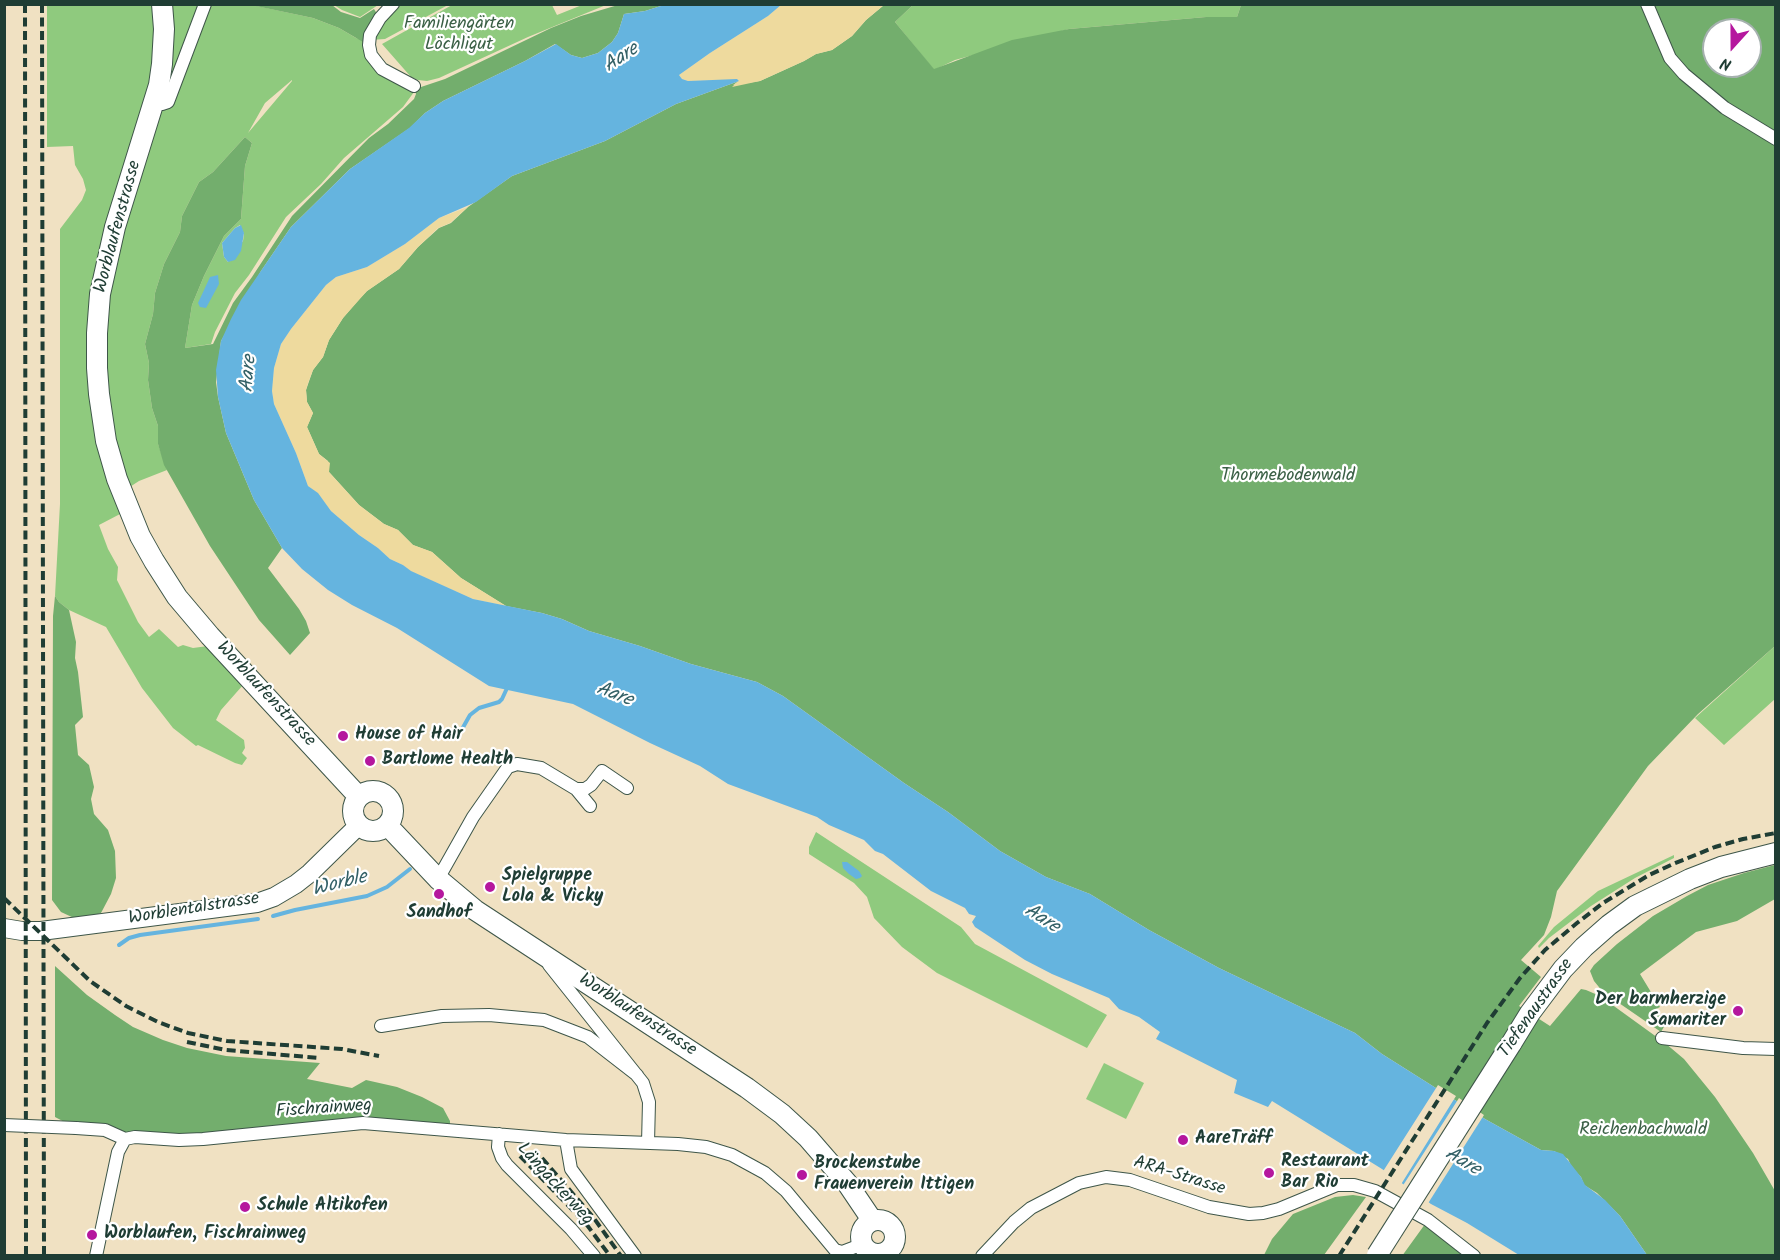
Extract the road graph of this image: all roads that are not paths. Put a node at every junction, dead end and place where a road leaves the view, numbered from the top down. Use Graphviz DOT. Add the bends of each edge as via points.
graph roads {
  1 [pos="162,4"];
  2 [pos="205,4"];
  3 [pos="393,4"];
  4 [pos="1647,4"];
  5 [pos="414,86"];
  6 [pos="154,102"];
  7 [pos="1776,139"];
  8 [pos="627,788"];
  9 [pos="576,789"];
  10 [pos="358,797"];
  11 [pos="590,806"];
  12 [pos="387,825"];
  13 [pos="358,826"];
  14 [pos="1776,853"];
  15 [pos="438,879"];
  16 [pos="4,928"];
  17 [pos="539,952"];
  18 [pos="381,1026"];
  19 [pos="1662,1038"];
  20 [pos="1776,1049"];
  21 [pos="637,1075"];
  22 [pos="4,1125"];
  23 [pos="499,1134"];
  24 [pos="125,1139"];
  25 [pos="566,1140"];
  26 [pos="648,1143"];
  27 [pos="872,1220"];
  28 [pos="863,1244"];
  29 [pos="895,1252"];
  30 [pos="96,1256"];
  31 [pos="594,1256"];
  32 [pos="635,1256"];
  33 [pos="982,1256"];
  34 [pos="1377,1256"];
  35 [pos="1474,1256"];
  1 -- 6 [label="main road, Worblaufenstrasse" via="162,64"];
  2 -- 6 [label="street" via="168,102"];
  3 -- 5 [label="street" via="370,34 371,55 382,69"];
  4 -- 7 [label="street" via="1670,58 1684,74 1725,108"];
  6 -- 10 [label="main road, Worblaufenstrasse" via="115,226 100,294 99,394 117,479 140,536 177,597"];
  8 -- 9 [label="street" via="602,771 591,785"];
  9 -- 11 [label="street"];
  9 -- 15 [label="street" via="541,768 517,764 508,767 473,817"];
  10 -- 12 [label="main road" via="370,791 387,797 393,809"];
  10 -- 13 [label="main road" via="353,808"];
  12 -- 13 [label="main road" via="376,831"];
  12 -- 15 [label="main road, Worblaufenstrasse"];
  13 -- 16 [label="main road, Worblentalstrasse" via="296,884 257,903 51,930"];
  14 -- 34 [label="main road, Tiefenaustrasse, bridge" via="1720,867 1661,892 1609,925 1575,956 1530,1013"];
  15 -- 17 [label="main road, Worblaufenstrasse" via="475,910"];
  17 -- 21 [label="street"];
  17 -- 27 [label="main road, Worblaufenstrasse" via="782,1114 808,1137"];
  18 -- 21 [label="street" via="442,1016 544,1020 588,1037"];
  19 -- 20 [label="street"];
  21 -- 26 [label="street" via="649,1098"];
  22 -- 24 [label="street, Fischrainweg, bridge" via="105,1130"];
  23 -- 24 [label="street, Fischrainweg" via="363,1123 203,1139"];
  23 -- 25 [label="street, Fischrainweg"];
  23 -- 31 [label="street, Längackerweg" via="498,1147 507,1165"];
  24 -- 30 [label="street" via="118,1152"];
  25 -- 26 [label="street, Fischrainweg"];
  25 -- 32 [label="street" via="571,1169"];
  26 -- 28 [label="street, Fischrainweg" via="706,1147 737,1157 779,1185 835,1250 842,1252"];
  27 -- 28 [label="main road" via="861,1232"];
  27 -- 29 [label="main road" via="881,1219 892,1226"];
  28 -- 29 [label="main road" via="868,1251 878,1254"];
  33 -- 35 [label="street, ARA-Strasse" via="1031,1208 1079,1183 1106,1176 1130,1180 1209,1207 1249,1214 1279,1209 1337,1185 1354,1185 1375,1191 1428,1220"];
}
